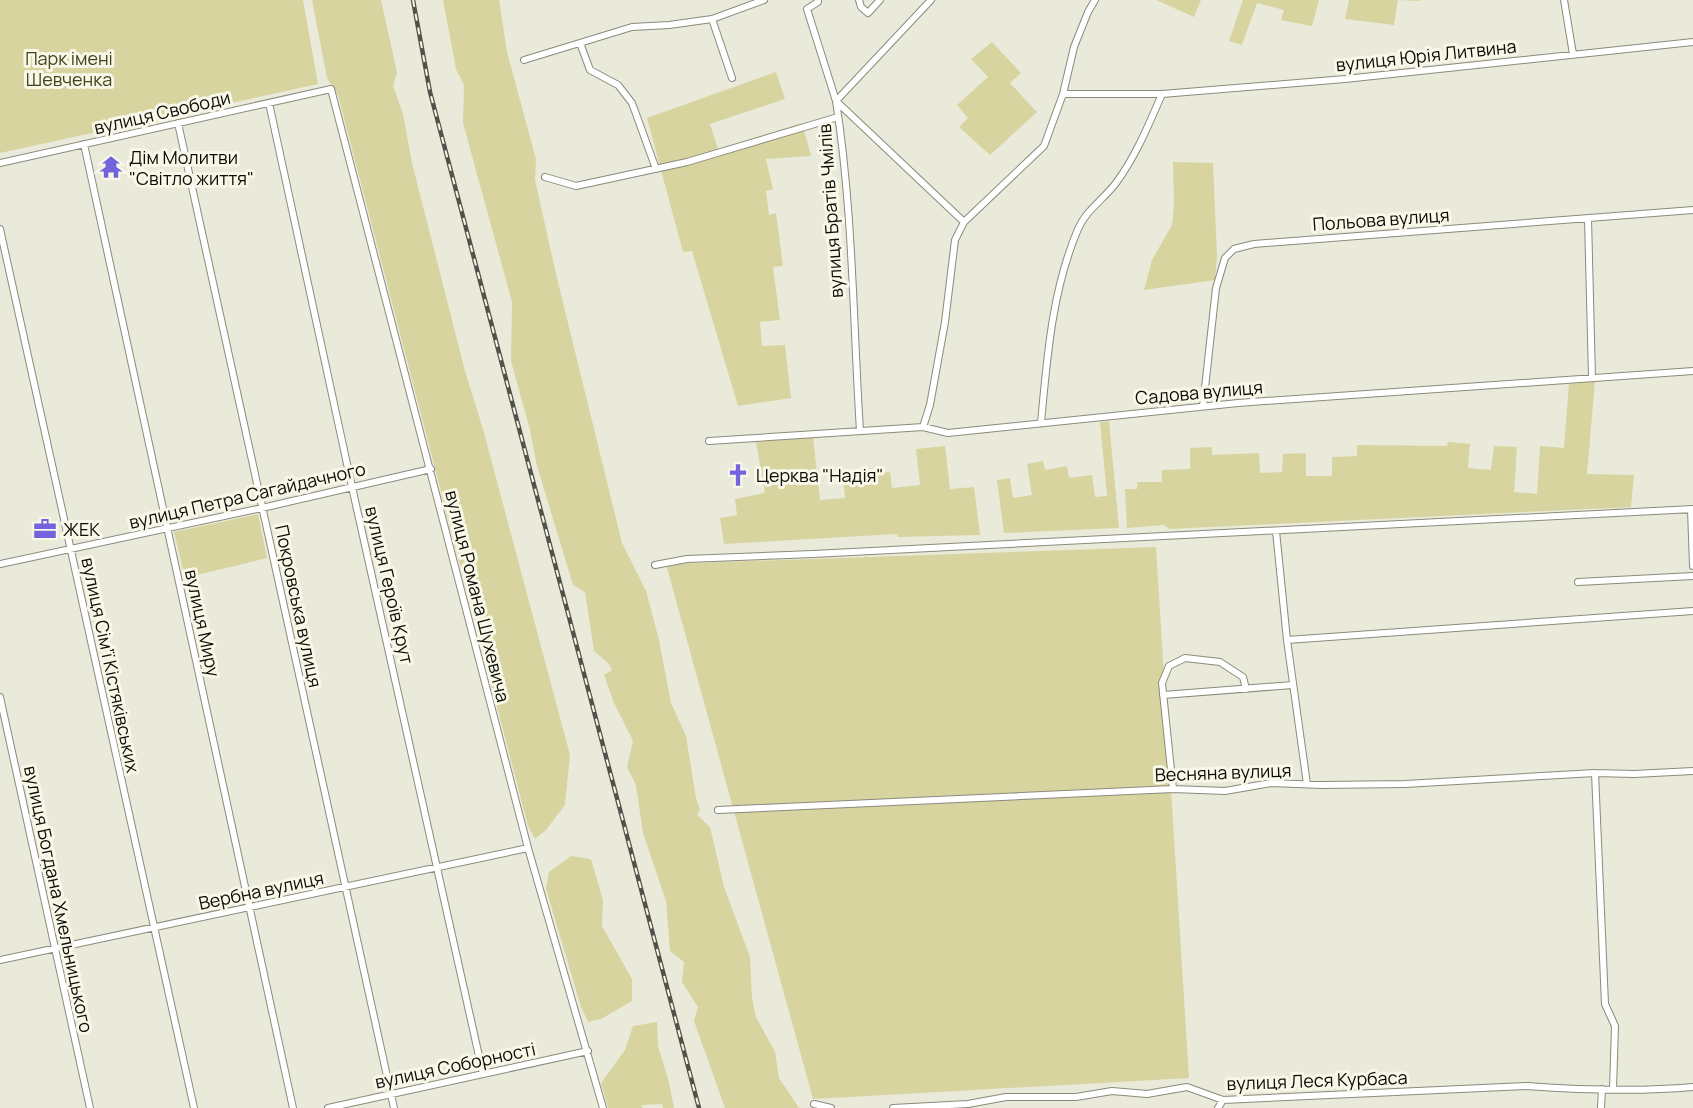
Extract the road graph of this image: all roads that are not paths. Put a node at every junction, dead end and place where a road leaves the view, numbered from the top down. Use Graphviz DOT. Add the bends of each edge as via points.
graph roads {
  1 [pos="764,0"];
  2 [pos="804,0"];
  3 [pos="859,0"];
  4 [pos="880,0"];
  5 [pos="931,0"];
  6 [pos="1095,0"];
  7 [pos="1564,0"];
  8 [pos="820,1"];
  9 [pos="807,9"];
  10 [pos="712,19"];
  11 [pos="1693,42"];
  12 [pos="580,43"];
  13 [pos="1573,54"];
  14 [pos="524,60"];
  15 [pos="732,78"];
  16 [pos="331,89"];
  17 [pos="1064,94"];
  18 [pos="1162,94"];
  19 [pos="836,101"];
  20 [pos="269,103"];
  21 [pos="838,117"];
  22 [pos="178,123"];
  23 [pos="84,144"];
  24 [pos="0,163"];
  25 [pos="656,169"];
  26 [pos="544,177"];
  27 [pos="1693,210"];
  28 [pos="1588,218"];
  29 [pos="964,222"];
  30 [pos="0,229"];
  31 [pos="1693,371"];
  32 [pos="1592,378"];
  33 [pos="1203,406"];
  34 [pos="1041,423"];
  35 [pos="922,427"];
  36 [pos="860,430"];
  37 [pos="709,441"];
  38 [pos="430,469"];
  39 [pos="352,487"];
  40 [pos="262,508"];
  41 [pos="1692,509"];
  42 [pos="167,529"];
  43 [pos="1276,531"];
  44 [pos="70,549"];
  45 [pos="0,564"];
  46 [pos="655,565"];
  47 [pos="1693,566"];
  48 [pos="1693,576"];
  49 [pos="1578,582"];
  50 [pos="1693,611"];
  51 [pos="1287,640"];
  52 [pos="1293,685"];
  53 [pos="1246,689"];
  54 [pos="1163,695"];
  55 [pos="0,697"];
  56 [pos="1693,771"];
  57 [pos="1595,773"];
  58 [pos="1307,784"];
  59 [pos="1173,789"];
  60 [pos="718,810"];
  61 [pos="528,848"];
  62 [pos="437,868"];
  63 [pos="345,887"];
  64 [pos="250,907"];
  65 [pos="153,928"];
  66 [pos="54,948"];
  67 [pos="0,960"];
  68 [pos="588,1051"];
  69 [pos="483,1074"];
  70 [pos="1693,1087"];
  71 [pos="1602,1089"];
  72 [pos="1613,1089"];
  73 [pos="390,1094"];
  74 [pos="1223,1100"];
  75 [pos="815,1106"];
  76 [pos="90,1108"];
  77 [pos="194,1108"];
  78 [pos="292,1108"];
  79 [pos="328,1108"];
  80 [pos="394,1108"];
  81 [pos="603,1108"];
  82 [pos="831,1108"];
  83 [pos="893,1108"];
  84 [pos="1218,1108"];
  85 [pos="1601,1108"];
  1 -- 10 [label="street"];
  2 -- 9 [label="street, вулиця Братів Чмілів"];
  3 -- 4 [label="street" via="868,13"];
  5 -- 19 [label="street"];
  6 -- 17 [label="street" via="1074,47"];
  7 -- 13 [label="street"];
  8 -- 9 [label="street"];
  9 -- 19 [label="street, вулиця Братів Чмілів"];
  10 -- 12 [label="street" via="632,27"];
  10 -- 15 [label="street"];
  11 -- 13 [label="street, вулиця Юрія Литвина"];
  12 -- 14 [label="street"];
  12 -- 25 [label="street" via="590,70 618,85 632,103"];
  13 -- 18 [label="street, вулиця Юрія Литвина"];
  16 -- 20 [label="street, вулиця Свободи"];
  16 -- 38 [label="street, вулиця Романа Шухевича"];
  17 -- 18 [label="street, вулиця Юрія Литвина"];
  17 -- 29 [label="street" via="1044,146"];
  18 -- 34 [label="street" via="1142,139 1115,184 1078,227 1055,307"];
  19 -- 21 [label="street, вулиця Братів Чмілів"];
  19 -- 29 [label="street"];
  20 -- 22 [label="street, вулиця Свободи"];
  20 -- 39 [label="street, вулиця Героїв Крут"];
  21 -- 25 [label="street"];
  21 -- 36 [label="street, вулиця Братів Чмілів"];
  22 -- 23 [label="street, вулиця Свободи"];
  22 -- 40 [label="street, Покровська вулиця"];
  23 -- 24 [label="street, вулиця Свободи"];
  23 -- 42 [label="street, вулиця Миру"];
  25 -- 26 [label="street" via="576,186"];
  27 -- 28 [label="street, Польова вулиця"];
  28 -- 32 [label="street"];
  28 -- 33 [label="street, Польова вулиця" via="1254,244 1234,249 1224,258 1216,288"];
  29 -- 35 [label="street" via="955,240 943,332 930,405"];
  30 -- 44 [label="street, вулиця Сімʼї Кістяківських"];
  31 -- 32 [label="street, Садова вулиця"];
  32 -- 33 [label="street, Садова вулиця"];
  33 -- 34 [label="street, Садова вулиця"];
  34 -- 35 [label="street, Садова вулиця" via="948,433"];
  35 -- 36 [label="street, Садова вулиця"];
  36 -- 37 [label="street, Садова вулиця"];
  38 -- 39 [label="street, вулиця Петра Сагайдачного"];
  38 -- 61 [label="street, вулиця Романа Шухевича"];
  39 -- 40 [label="street, вулиця Петра Сагайдачного"];
  39 -- 62 [label="street, вулиця Героїв Крут"];
  40 -- 42 [label="street, вулиця Петра Сагайдачного"];
  40 -- 63 [label="street, Покровська вулиця"];
  41 -- 43 [label="street"];
  41 -- 47 [label="street"];
  42 -- 44 [label="street, вулиця Петра Сагайдачного"];
  42 -- 64 [label="street, вулиця Миру"];
  43 -- 46 [label="street" via="687,559"];
  43 -- 51 [label="street"];
  44 -- 45 [label="street, вулиця Петра Сагайдачного"];
  44 -- 65 [label="street, вулиця Сімʼї Кістяківських"];
  48 -- 49 [label="street"];
  50 -- 51 [label="street"];
  51 -- 52 [label="street"];
  52 -- 53 [label="street"];
  52 -- 58 [label="street"];
  53 -- 54 [label="street"];
  53 -- 54 [label="street" via="1243,676 1220,662 1185,658 1169,666 1162,683"];
  54 -- 59 [label="street"];
  55 -- 66 [label="street, вулиця Богдана Хмельницького"];
  56 -- 57 [label="street, Весняна вулиця"];
  57 -- 58 [label="street, Весняна вулиця" via="1424,783"];
  57 -- 72 [label="street" via="1605,1004 1615,1026"];
  58 -- 59 [label="street, Весняна вулиця" via="1271,783 1225,791"];
  59 -- 60 [label="street, Весняна вулиця"];
  61 -- 62 [label="street, Вербна вулиця"];
  61 -- 68 [label="street, вулиця Романа Шухевича"];
  62 -- 63 [label="street, Вербна вулиця"];
  62 -- 69 [label="street, вулиця Героїв Крут"];
  63 -- 64 [label="street, Вербна вулиця"];
  63 -- 73 [label="street, Покровська вулиця"];
  64 -- 65 [label="street, Вербна вулиця"];
  64 -- 78 [label="street, вулиця Миру"];
  65 -- 66 [label="street, Вербна вулиця"];
  65 -- 77 [label="street, вулиця Сімʼї Кістяківських"];
  66 -- 67 [label="street, Вербна вулиця"];
  66 -- 76 [label="street, вулиця Богдана Хмельницького"];
  68 -- 69 [label="street, вулиця Соборності"];
  68 -- 81 [label="street, вулиця Романа Шухевича"];
  69 -- 73 [label="street, вулиця Соборності"];
  70 -- 72 [label="street, вулиця Леся Курбаса"];
  71 -- 72 [label="street, вулиця Леся Курбаса"];
  71 -- 74 [label="street, вулиця Леся Курбаса" via="1527,1086"];
  71 -- 85 [label="street"];
  73 -- 79 [label="street, вулиця Соборності"];
  73 -- 80 [label="street, Покровська вулиця"];
  74 -- 83 [label="street, вулиця Леся Курбаса" via="1187,1087 1147,1094 1112,1091 1076,1097 1006,1097 968,1104"];
  74 -- 84 [label="street"];
  75 -- 82 [label="street"];
}
